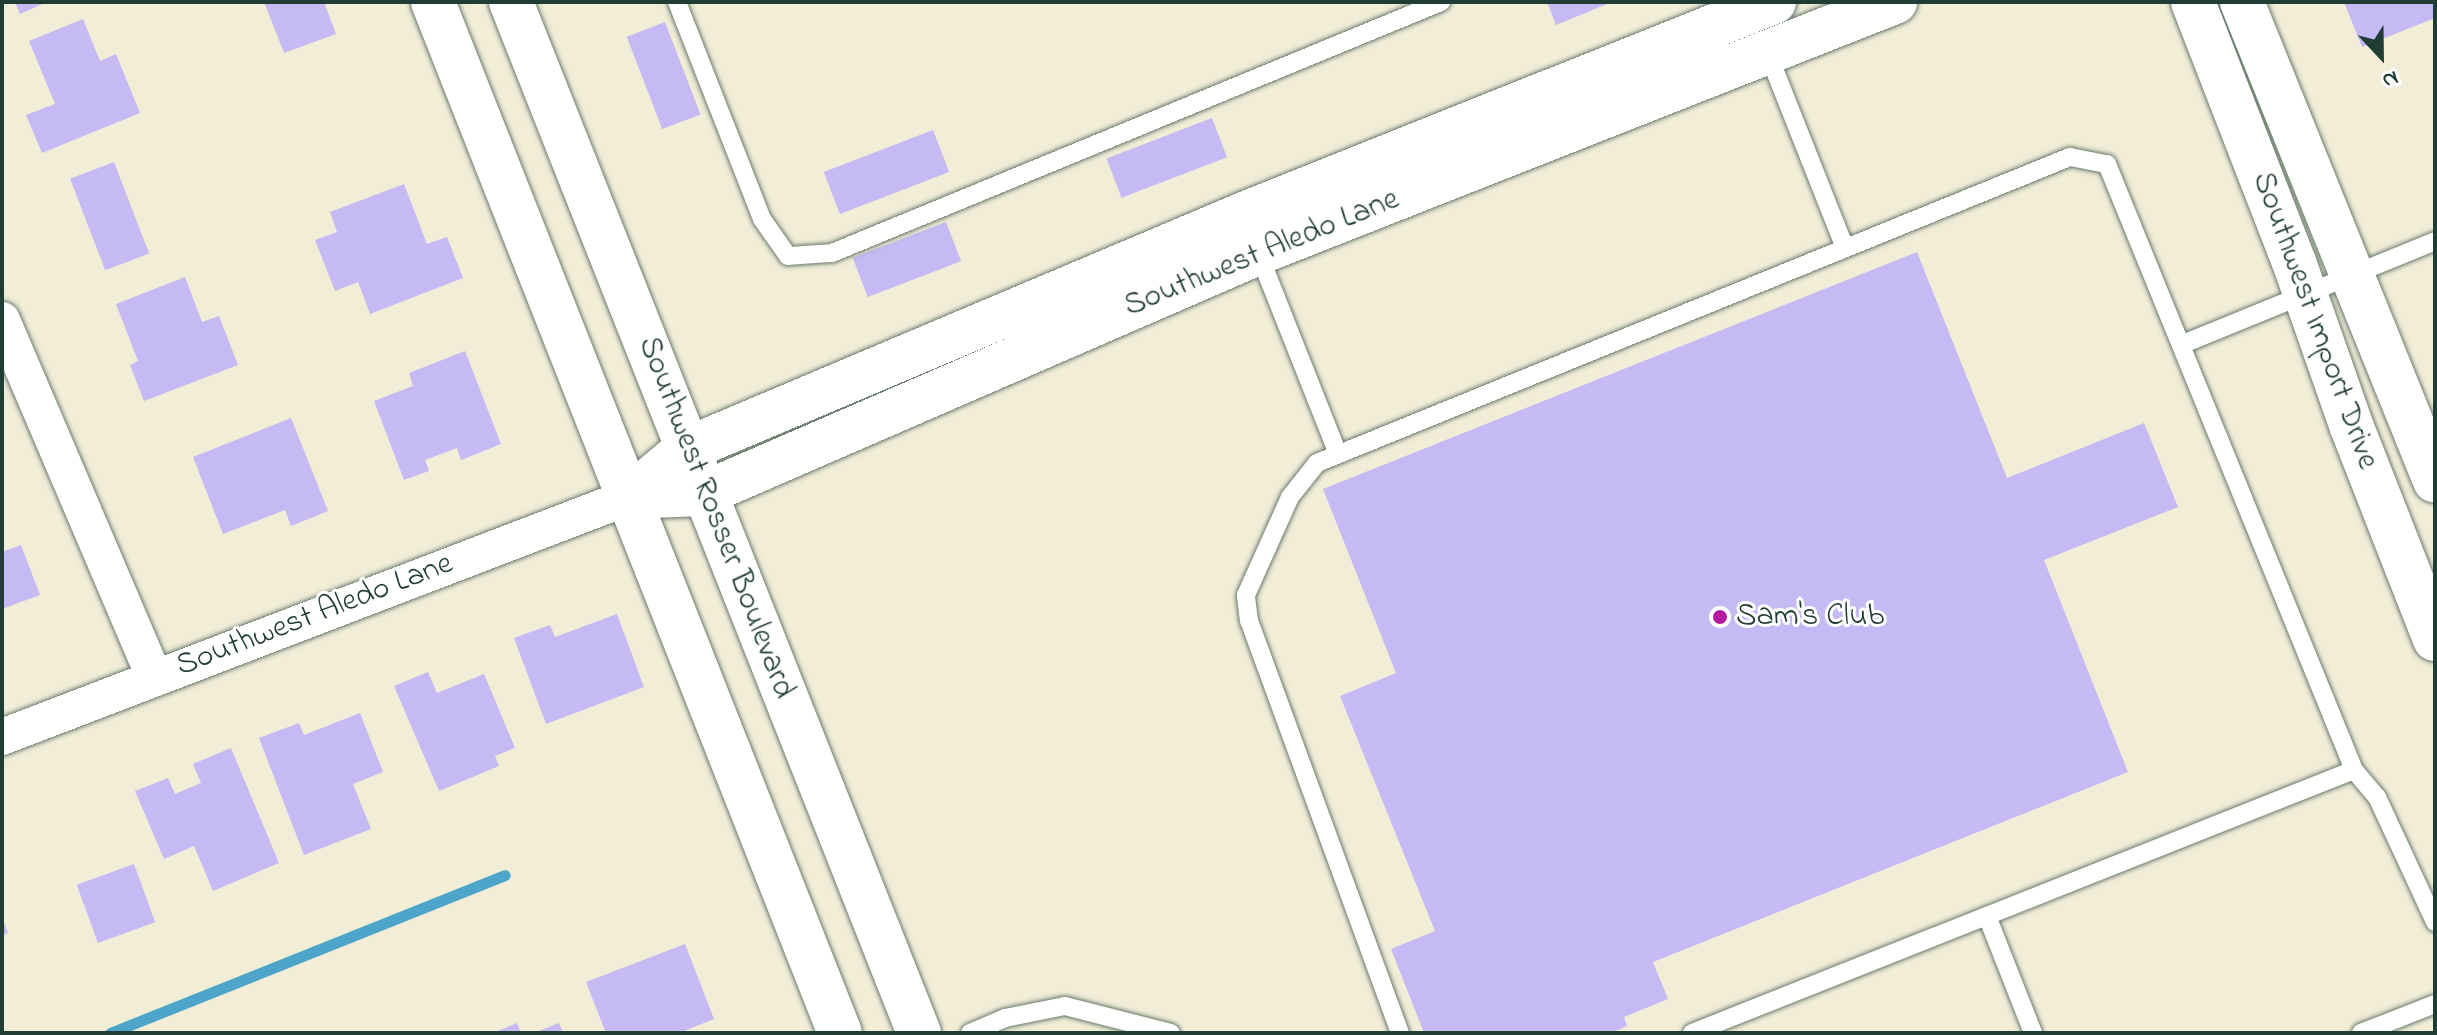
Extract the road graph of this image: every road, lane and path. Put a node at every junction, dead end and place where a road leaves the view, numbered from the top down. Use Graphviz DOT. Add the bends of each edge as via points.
graph roads {
  1 [pos="433,2"];
  2 [pos="511,2"];
  3 [pos="677,2"];
  4 [pos="1441,2"];
  5 [pos="1895,2"];
  6 [pos="2193,2"];
  7 [pos="2242,2"];
  8 [pos="1762,26"];
  9 [pos="1251,233"];
  10 [pos="2435,241"];
  11 [pos="1845,248"];
  12 [pos="2351,276"];
  13 [pos="2306,294"];
  14 [pos="2,320"];
  15 [pos="2183,344"];
  16 [pos="685,450"];
  17 [pos="1338,454"];
  18 [pos="2435,481"];
  19 [pos="703,494"];
  20 [pos="629,497"];
  21 [pos="2435,639"];
  22 [pos="154,677"];
  23 [pos="2,737"];
  24 [pos="2354,770"];
  25 [pos="1987,916"];
  26 [pos="2435,922"];
  27 [pos="2435,1004"];
  28 [pos="840,1033"];
  29 [pos="919,1033"];
  30 [pos="970,1033"];
  31 [pos="1171,1033"];
  32 [pos="1400,1033"];
  33 [pos="1692,1033"];
  34 [pos="2033,1033"];
  35 [pos="2361,1033"];
  1 -- 20 [label="street"];
  2 -- 16 [label="street, Southwest Rosser Boulevard"];
  3 -- 4 [label="lane" via="762,219 788,256 832,253"];
  5 -- 8 [label="street, Southwest Aledo Lane"];
  6 -- 13 [label="street, Southwest Import Drive"];
  7 -- 12 [label="street, Southwest Import Drive"];
  8 -- 9 [label="street, Southwest Aledo Lane"];
  8 -- 11 [label="lane"];
  9 -- 16 [label="street, Southwest Aledo Lane"];
  9 -- 17 [label="lane"];
  9 -- 19 [label="street, Southwest Aledo Lane"];
  10 -- 12 [label="lane"];
  11 -- 15 [label="lane" via="2070,157 2107,164"];
  11 -- 17 [label="lane"];
  12 -- 13 [label="lane"];
  12 -- 18 [label="street, Southwest Import Drive"];
  13 -- 15 [label="lane"];
  13 -- 21 [label="street, Southwest Import Drive"];
  14 -- 22 [label="street"];
  15 -- 24 [label="lane"];
  16 -- 19 [label="street, Southwest Rosser Boulevard"];
  16 -- 20 [label="street, Southwest Aledo Lane"];
  17 -- 32 [label="lane" via="1317,463 1290,497 1246,595 1249,621"];
  19 -- 20 [label="street, Southwest Aledo Lane"];
  19 -- 29 [label="street, Southwest Rosser Boulevard"];
  20 -- 22 [label="street, Southwest Aledo Lane"];
  20 -- 28 [label="street"];
  22 -- 23 [label="street, Southwest Aledo Lane"];
  24 -- 25 [label="lane"];
  24 -- 26 [label="lane" via="2377,797"];
  25 -- 33 [label="lane"];
  25 -- 34 [label="lane"];
  27 -- 35 [label="lane"];
  30 -- 31 [label="lane" via="1005,1018 1065,1006"];
}
